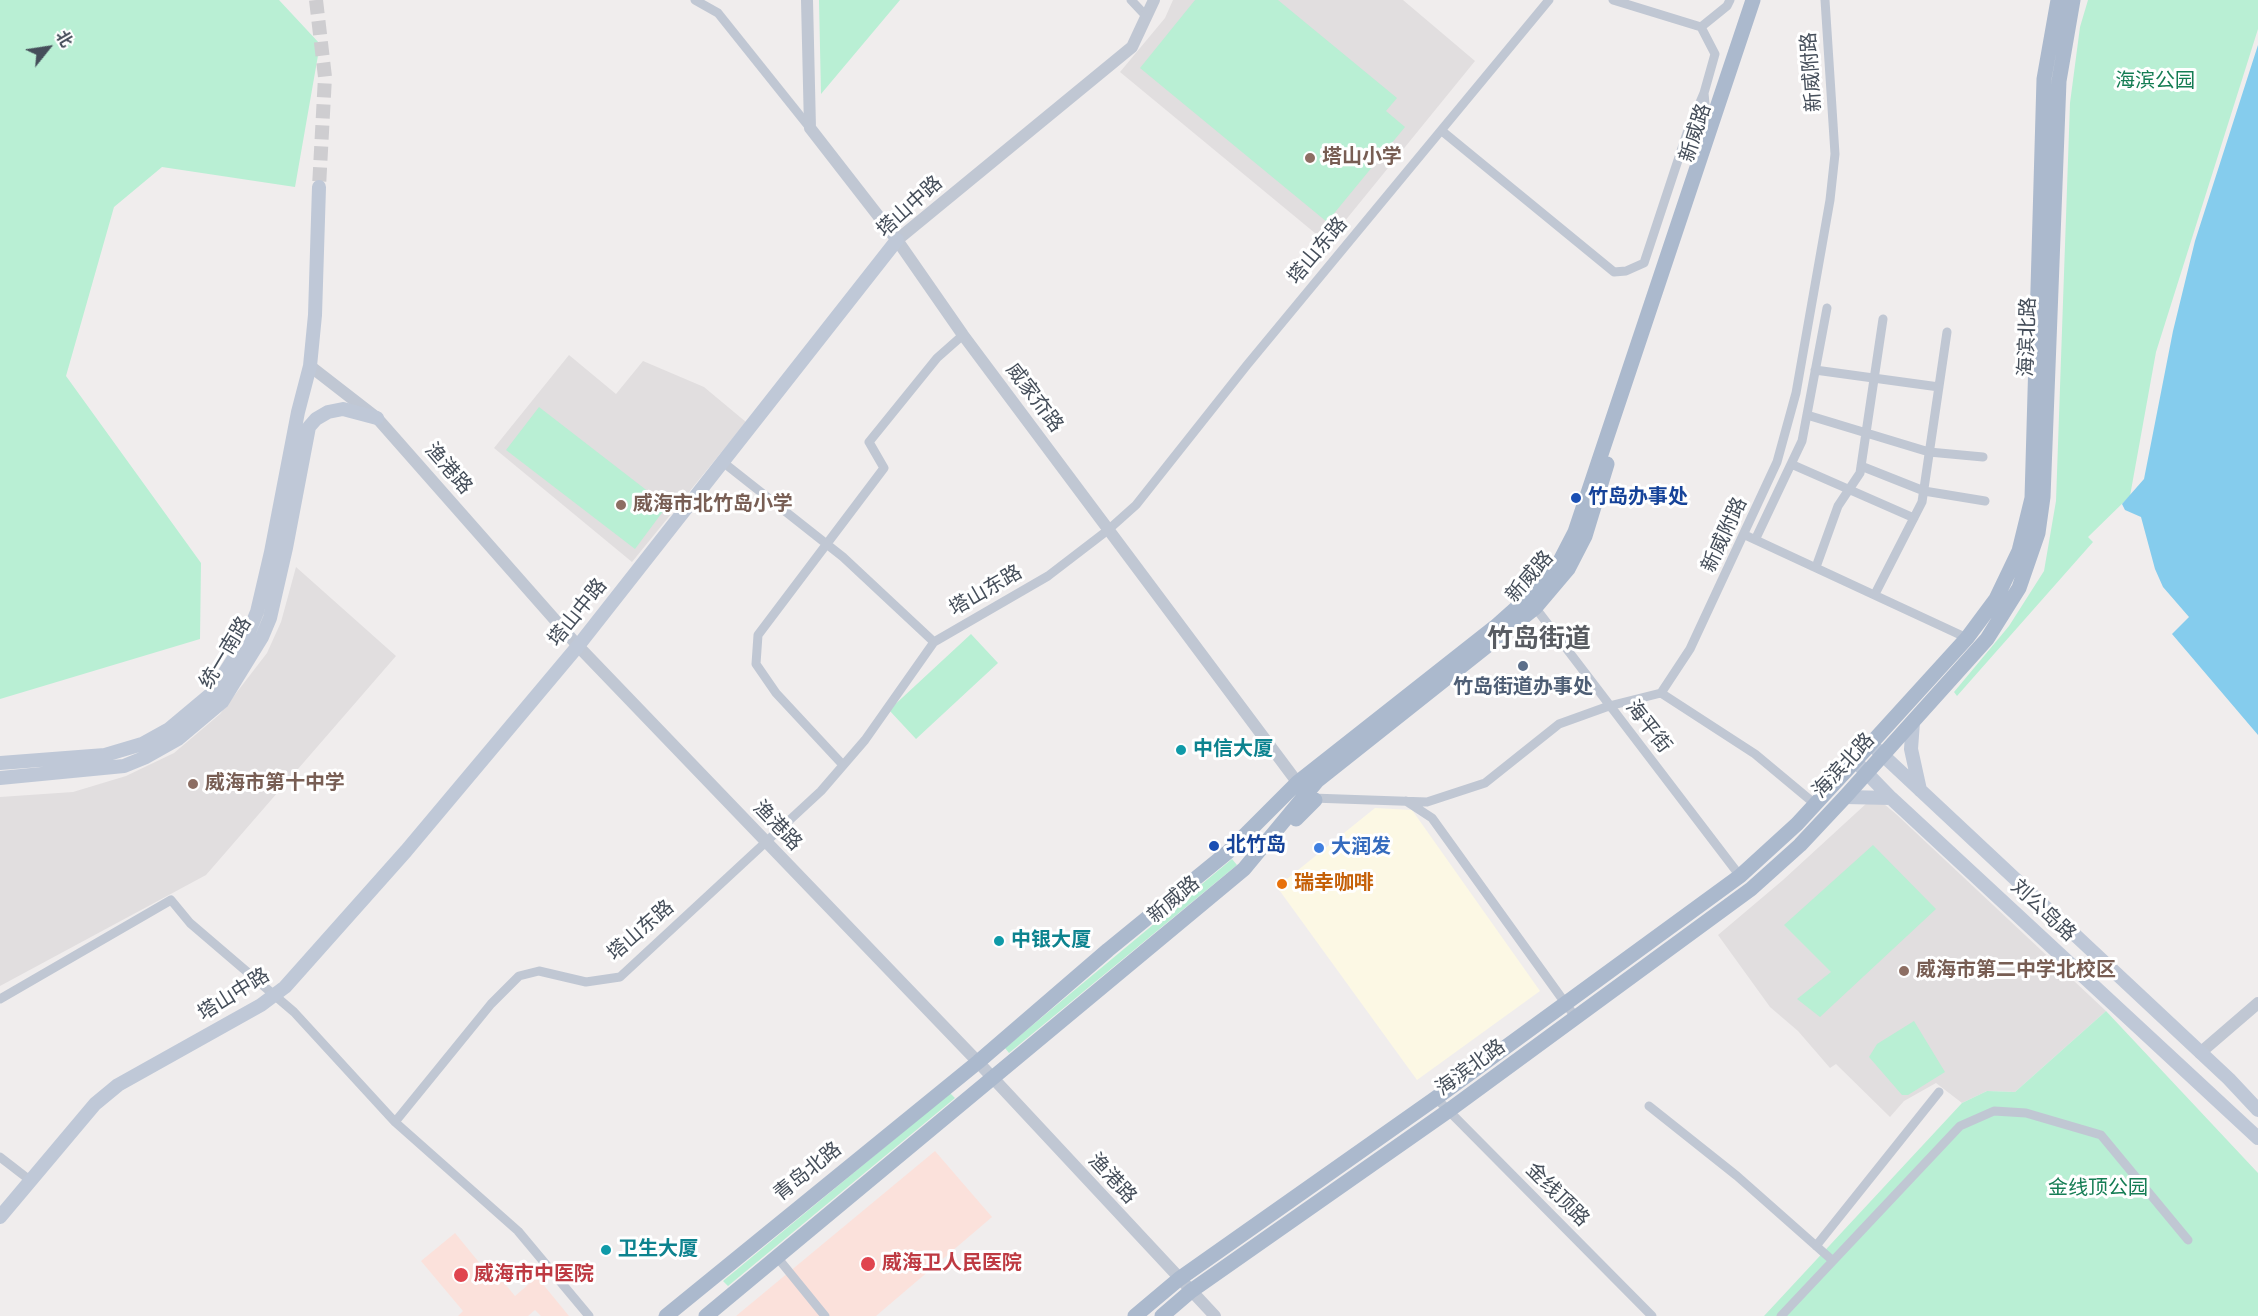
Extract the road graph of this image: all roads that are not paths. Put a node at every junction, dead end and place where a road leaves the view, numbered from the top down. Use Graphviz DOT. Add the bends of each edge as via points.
graph roads {
  1 [pos="696,0"];
  2 [pos="807,0"];
  3 [pos="1131,0"];
  4 [pos="1154,0"];
  5 [pos="1549,0"];
  6 [pos="1613,0"];
  7 [pos="1730,0"];
  8 [pos="1753,0"];
  9 [pos="1762,0"];
  10 [pos="1825,0"];
  11 [pos="2058,0"];
  12 [pos="2073,0"];
  13 [pos="1146,16"];
  14 [pos="1701,27"];
  15 [pos="1704,93"];
  16 [pos="1714,119"];
  17 [pos="810,128"];
  18 [pos="1442,130"];
  19 [pos="319,187"];
  20 [pos="897,240"];
  21 [pos="1827,308"];
  22 [pos="1883,319"];
  23 [pos="1947,332"];
  24 [pos="963,335"];
  25 [pos="310,366"];
  26 [pos="1815,370"];
  27 [pos="1876,376"];
  28 [pos="1939,387"];
  29 [pos="1807,415"];
  30 [pos="377,418"];
  31 [pos="1867,432"];
  32 [pos="1929,452"];
  33 [pos="1983,457"];
  34 [pos="724,463"];
  35 [pos="1791,464"];
  36 [pos="1861,466"];
  37 [pos="1849,489"];
  38 [pos="1924,490"];
  39 [pos="1984,501"];
  40 [pos="1914,518"];
  41 [pos="1108,530"];
  42 [pos="1745,535"];
  43 [pos="1756,538"];
  44 [pos="826,544"];
  45 [pos="1816,567"];
  46 [pos="1875,594"];
  47 [pos="1532,603"];
  48 [pos="1967,638"];
  49 [pos="934,642"];
  50 [pos="578,646"];
  51 [pos="1661,693"];
  52 [pos="1609,706"];
  53 [pos="1913,722"];
  54 [pos="1871,744"];
  55 [pos="1883,755"];
  56 [pos="1855,761"];
  57 [pos="0,763"];
  58 [pos="843,765"];
  59 [pos="1867,773"];
  60 [pos="0,778"];
  61 [pos="1306,792"];
  62 [pos="1921,792"];
  63 [pos="1845,797"];
  64 [pos="1891,798"];
  65 [pos="1406,801"];
  66 [pos="1815,804"];
  67 [pos="765,842"];
  68 [pos="1740,876"];
  69 [pos="276,996"];
  70 [pos="0,999"];
  71 [pos="2258,1003"];
  72 [pos="1565,1004"];
  73 [pos="1576,1018"];
  74 [pos="2200,1053"];
  75 [pos="978,1062"];
  76 [pos="992,1080"];
  77 [pos="1939,1092"];
  78 [pos="1436,1098"];
  79 [pos="1649,1106"];
  80 [pos="2258,1110"];
  81 [pos="1448,1111"];
  82 [pos="395,1122"];
  83 [pos="2258,1138"];
  84 [pos="0,1156"];
  85 [pos="31,1181"];
  86 [pos="0,1217"];
  87 [pos="2187,1240"];
  88 [pos="1816,1246"];
  89 [pos="777,1257"];
  90 [pos="1832,1260"];
  91 [pos="1179,1279"];
  92 [pos="1191,1291"];
  93 [pos="588,1316"];
  94 [pos="666,1316"];
  95 [pos="706,1316"];
  96 [pos="825,1316"];
  97 [pos="1135,1316"];
  98 [pos="1162,1316"];
  99 [pos="1215,1316"];
  100 [pos="1652,1316"];
  101 [pos="1781,1316"];
  1 -- 17 [label="street" via="718,13"];
  2 -- 17 [label="street"];
  3 -- 13 [label="street"];
  4 -- 13 [label="street, 塔山中路"];
  5 -- 18 [label="street, 塔山东路"];
  6 -- 14 [label="street"];
  7 -- 14 [label="street" via="1728,6"];
  8 -- 16 [label="main road, 新威路"];
  9 -- 47 [label="main road, 新威路" via="1585,536 1568,570"];
  10 -- 42 [label="street, 新威附路" via="1835,154 1830,200 1796,393 1777,462"];
  11 -- 48 [label="main road, 海滨北路" via="2044,79 2032,498 2019,551 1996,599"];
  12 -- 53 [label="main road, 海滨北路" via="2059,81 2043,497 2038,533 2019,588 2006,611 1987,639"];
  13 -- 20 [label="street, 塔山中路" via="1132,47"];
  14 -- 15 [label="street" via="1715,54"];
  15 -- 16 [label="street" via="1706,115"];
  15 -- 18 [label="street" via="1644,263 1626,271 1614,272"];
  16 -- 47 [label="main road, 新威路" via="1575,532"];
  17 -- 20 [label="street, 威家夼路"];
  18 -- 41 [label="street, 塔山东路" via="1136,505"];
  19 -- 25 [label="main road, 统一南路"];
  20 -- 24 [label="street, 威家夼路"];
  20 -- 34 [label="main road, 塔山中路"];
  21 -- 26 [label="street"];
  22 -- 27 [label="street"];
  23 -- 28 [label="street"];
  24 -- 41 [label="street, 威家夼路"];
  24 -- 44 [label="street" via="936,358 869,442 884,468"];
  25 -- 30 [label="street, 渔港路"];
  25 -- 57 [label="main road, 统一南路" via="257,612 246,639 212,693 169,729 121,752"];
  26 -- 27 [label="street"];
  26 -- 29 [label="street"];
  27 -- 28 [label="street"];
  27 -- 31 [label="street"];
  28 -- 32 [label="street"];
  29 -- 31 [label="street"];
  29 -- 35 [label="street" via="1802,441"];
  30 -- 50 [label="street, 渔港路"];
  30 -- 60 [label="main road, 统一南路" via="343,410 316,418 309,427 270,618 222,702 178,739 124,766"];
  31 -- 32 [label="street"];
  31 -- 36 [label="street"];
  32 -- 33 [label="street"];
  32 -- 38 [label="street"];
  34 -- 44 [label="street"];
  34 -- 50 [label="main road, 塔山中路"];
  35 -- 37 [label="street"];
  35 -- 43 [label="street"];
  36 -- 37 [label="street"];
  36 -- 38 [label="street"];
  37 -- 40 [label="street"];
  37 -- 45 [label="street" via="1838,506"];
  38 -- 39 [label="street"];
  38 -- 40 [label="street"];
  40 -- 46 [label="street"];
  41 -- 49 [label="street, 塔山东路" via="1048,576"];
  41 -- 61 [label="street, 威家夼路"];
  42 -- 43 [label="street"];
  42 -- 51 [label="street, 新威附路" via="1690,649"];
  43 -- 45 [label="street"];
  44 -- 49 [label="street"];
  44 -- 58 [label="street" via="758,635 756,664 776,693"];
  45 -- 46 [label="street"];
  46 -- 48 [label="street"];
  47 -- 52 [label="street, 海平街"];
  47 -- 61 [label="main road, 新威路"];
  48 -- 54 [label="main road, 海滨北路"];
  49 -- 58 [label="street, 塔山东路"];
  50 -- 67 [label="street, 渔港路"];
  50 -- 69 [label="main road, 塔山中路" via="406,851"];
  51 -- 52 [label="street"];
  51 -- 66 [label="street" via="1755,754"];
  52 -- 65 [label="street" via="1559,724 1485,783 1427,802"];
  52 -- 68 [label="street, 海平街"];
  53 -- 55 [label="main road, 海滨北路"];
  53 -- 62 [label="main road" via="1911,750"];
  54 -- 55 [label="main road, 刘公岛路"];
  54 -- 56 [label="main road, 海滨北路"];
  55 -- 59 [label="main road, 海滨北路"];
  55 -- 62 [label="main road, 刘公岛路"];
  56 -- 59 [label="main road, 刘公岛路"];
  56 -- 66 [label="main road, 海滨北路"];
  58 -- 67 [label="street, 塔山东路"];
  59 -- 63 [label="main road, 海滨北路"];
  59 -- 64 [label="main road, 刘公岛路"];
  61 -- 65 [label="street"];
  61 -- 75 [label="main road, 新威路" via="1108,950"];
  61 -- 76 [label="main road, 新威路" via="1244,869"];
  62 -- 74 [label="main road, 刘公岛路"];
  63 -- 64 [label="main road"];
  63 -- 73 [label="main road, 海滨北路" via="1751,889"];
  64 -- 83 [label="main road, 刘公岛路"];
  65 -- 72 [label="street" via="1432,818"];
  66 -- 68 [label="main road, 海滨北路"];
  67 -- 75 [label="street, 渔港路"];
  67 -- 82 [label="street, 塔山东路" via="620,977 586,982 539,971 519,976 491,1004"];
  68 -- 72 [label="main road, 海滨北路"];
  69 -- 70 [label="street" via="190,923 171,900"];
  69 -- 82 [label="street"];
  69 -- 85 [label="main road, 塔山中路" via="118,1085 95,1104"];
  71 -- 74 [label="street"];
  72 -- 73 [label="street"];
  72 -- 78 [label="main road, 海滨北路"];
  73 -- 81 [label="main road, 海滨北路"];
  74 -- 80 [label="main road, 刘公岛路"];
  75 -- 76 [label="street, 渔港路"];
  75 -- 94 [label="main road, 青岛北路"];
  76 -- 89 [label="main road"];
  76 -- 91 [label="street, 渔港路"];
  77 -- 88 [label="street"];
  78 -- 81 [label="street, 金线顶路"];
  78 -- 91 [label="main road, 海滨北路"];
  79 -- 88 [label="street"];
  81 -- 92 [label="main road, 海滨北路"];
  81 -- 100 [label="street, 金线顶路"];
  82 -- 93 [label="street" via="518,1231"];
  84 -- 85 [label="street"];
  85 -- 86 [label="main road, 塔山中路"];
  87 -- 90 [label="street" via="2101,1135 2026,1113 1994,1111 1960,1126"];
  88 -- 90 [label="street"];
  89 -- 95 [label="main road"];
  89 -- 96 [label="street"];
  90 -- 101 [label="street"];
  91 -- 92 [label="street, 渔港路"];
  91 -- 97 [label="main road, 海滨北路"];
  92 -- 98 [label="main road, 海滨北路"];
  92 -- 99 [label="street, 渔港路"];
}
